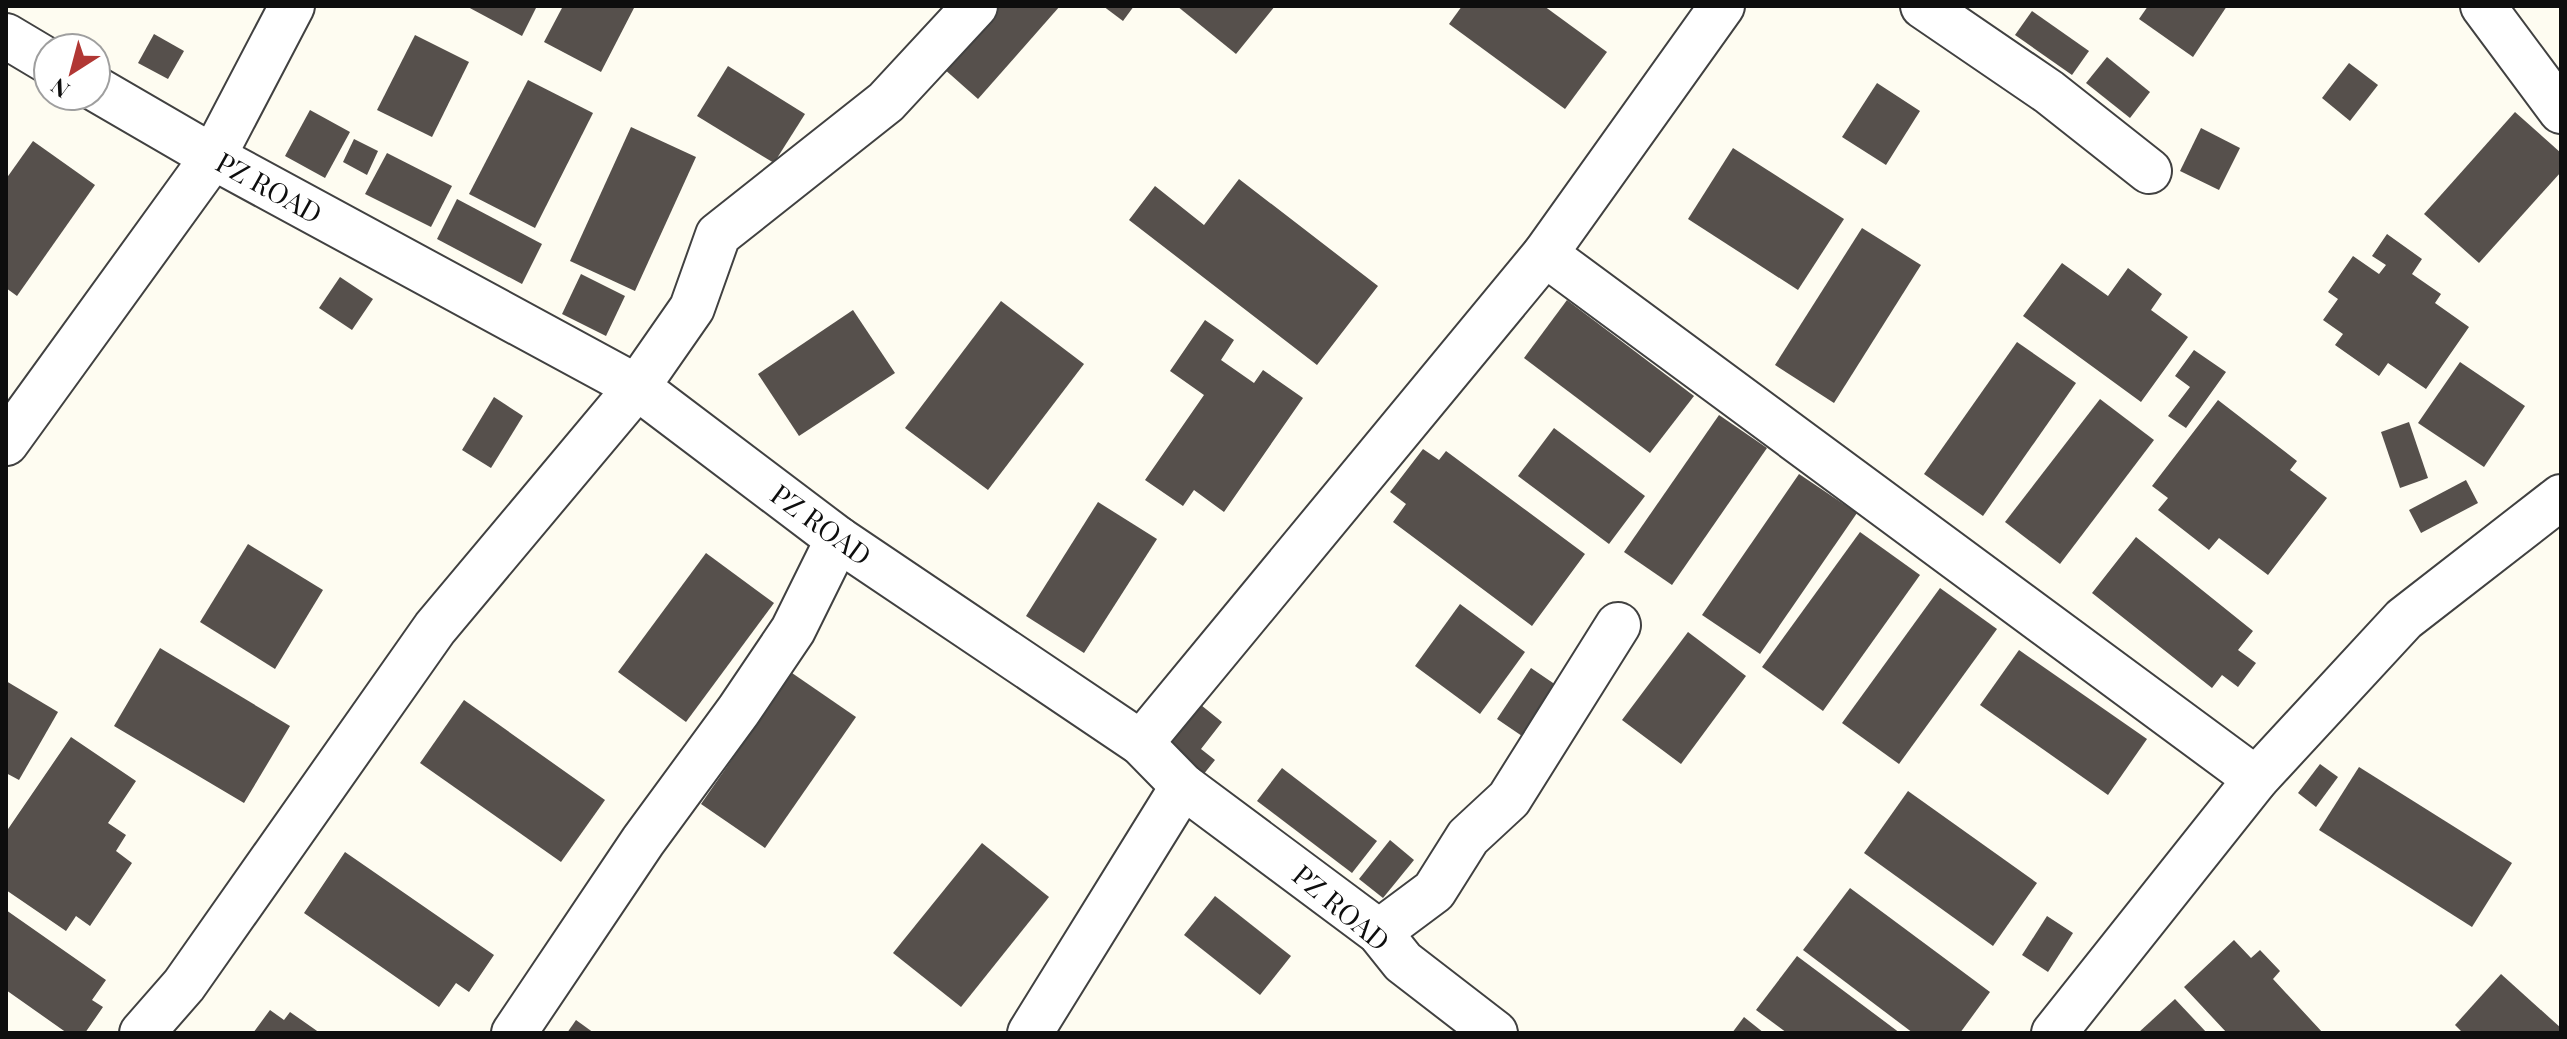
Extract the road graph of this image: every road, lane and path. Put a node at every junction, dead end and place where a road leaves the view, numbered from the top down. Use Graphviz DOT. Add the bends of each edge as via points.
graph roads {
  1 [pos="292,6"];
  2 [pos="975,6"];
  3 [pos="1722,6"];
  4 [pos="1923,6"];
  5 [pos="2483,6"];
  6 [pos="6,36"];
  7 [pos="32,51"];
  8 [pos="112,98"];
  9 [pos="2561,111"];
  10 [pos="213,157"];
  11 [pos="2149,171"];
  12 [pos="1545,254"];
  13 [pos="637,387"];
  14 [pos="6,443"];
  15 [pos="2561,497"];
  16 [pos="838,539"];
  17 [pos="1618,625"];
  18 [pos="1141,743"];
  19 [pos="2256,779"];
  20 [pos="1183,786"];
  21 [pos="1379,932"];
  22 [pos="142,1033"];
  23 [pos="514,1033"];
  24 [pos="1030,1033"];
  25 [pos="1495,1033"];
  26 [pos="2054,1033"];
  1 -- 10 [label="street"];
  2 -- 13 [label="street" via="886,102 718,235 692,308"];
  3 -- 12 [label="street"];
  4 -- 11 [label="street" via="2049,92"];
  5 -- 9 [label="street"];
  6 -- 7 [label="street"];
  8 -- 10 [label="street, PZ ROAD"];
  10 -- 13 [label="street, PZ ROAD"];
  10 -- 14 [label="street"];
  12 -- 18 [label="street"];
  12 -- 19 [label="street"];
  13 -- 16 [label="street, PZ ROAD"];
  13 -- 22 [label="street" via="435,628 184,985"];
  15 -- 19 [label="street" via="2404,619"];
  16 -- 18 [label="street, PZ ROAD"];
  16 -- 23 [label="street" via="793,630"];
  17 -- 21 [label="street" via="1509,799 1468,837 1434,891"];
  18 -- 20 [label="street, PZ ROAD"];
  19 -- 26 [label="street"];
  20 -- 21 [label="street, PZ ROAD"];
  20 -- 24 [label="street"];
  21 -- 25 [label="street, PZ ROAD" via="1403,962"];
}
